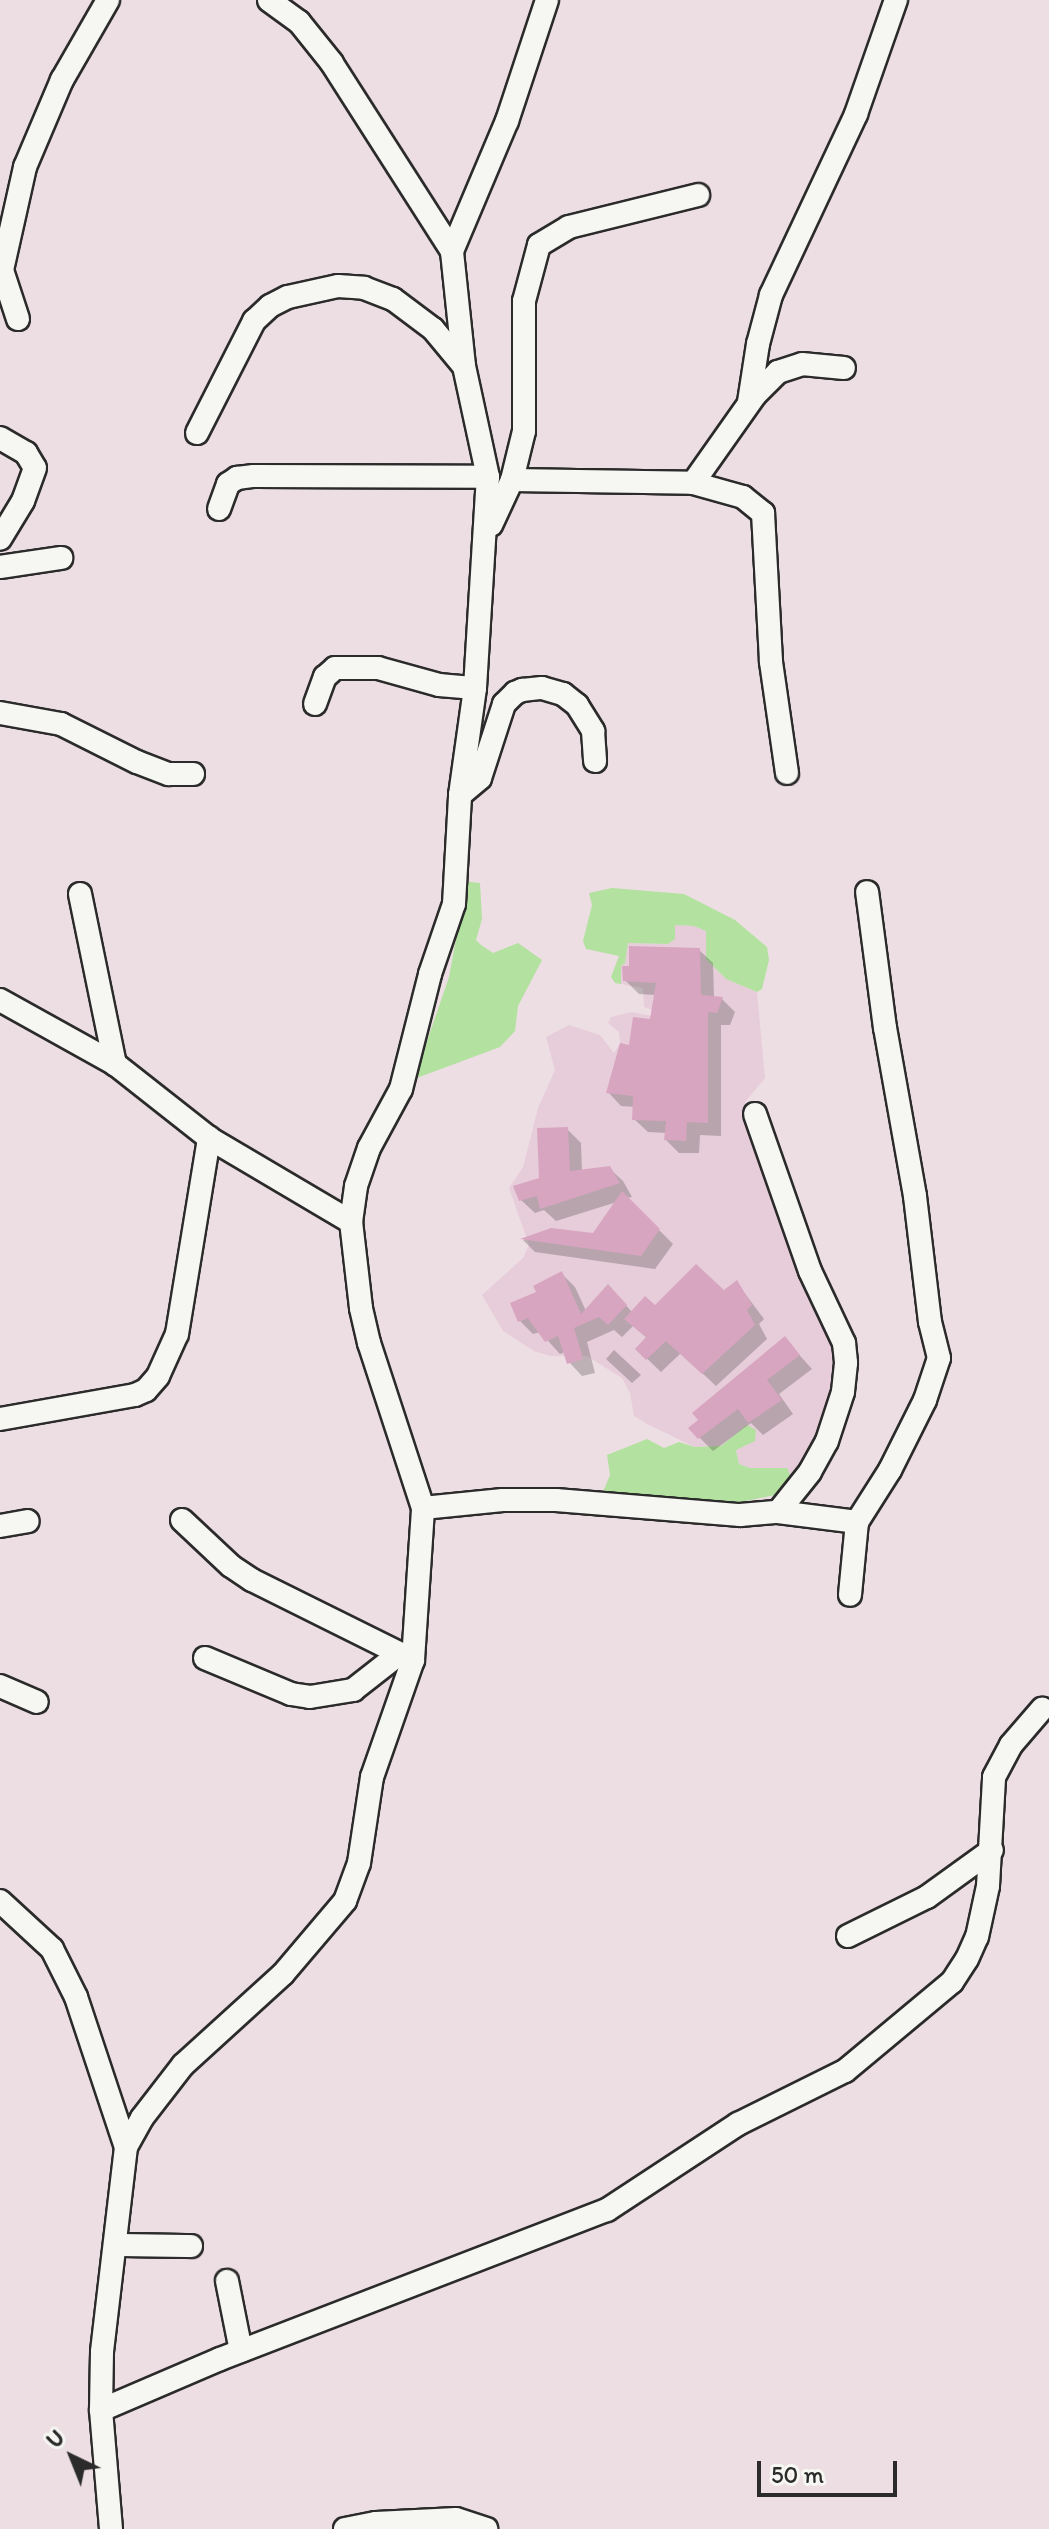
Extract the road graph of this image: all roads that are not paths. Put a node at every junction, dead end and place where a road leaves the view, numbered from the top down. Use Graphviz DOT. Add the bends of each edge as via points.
graph roads {
  1 [pos="108,0"];
  2 [pos="269,0"];
  3 [pos="547,0"];
  4 [pos="896,0"];
  5 [pos="698,195"];
  6 [pos="452,251"];
  7 [pos="18,319"];
  8 [pos="464,366"];
  9 [pos="844,368"];
  10 [pos="749,403"];
  11 [pos="197,433"];
  12 [pos="0,438"];
  13 [pos="488,477"];
  14 [pos="512,480"];
  15 [pos="693,483"];
  16 [pos="219,509"];
  17 [pos="486,537"];
  18 [pos="0,539"];
  19 [pos="61,558"];
  20 [pos="0,567"];
  21 [pos="475,688"];
  22 [pos="315,704"];
  23 [pos="0,713"];
  24 [pos="595,761"];
  25 [pos="787,773"];
  26 [pos="193,774"];
  27 [pos="460,795"];
  28 [pos="867,892"];
  29 [pos="80,894"];
  30 [pos="0,1000"];
  31 [pos="115,1064"];
  32 [pos="755,1114"];
  33 [pos="209,1138"];
  34 [pos="351,1222"];
  35 [pos="0,1419"];
  36 [pos="423,1508"];
  37 [pos="778,1512"];
  38 [pos="182,1520"];
  39 [pos="28,1521"];
  40 [pos="857,1522"];
  41 [pos="0,1526"];
  42 [pos="850,1595"];
  43 [pos="406,1657"];
  44 [pos="205,1658"];
  45 [pos="0,1686"];
  46 [pos="37,1702"];
  47 [pos="1042,1709"];
  48 [pos="992,1850"];
  49 [pos="0,1901"];
  50 [pos="848,1936"];
  51 [pos="126,2147"];
  52 [pos="116,2245"];
  53 [pos="191,2246"];
  54 [pos="227,2281"];
  55 [pos="241,2351"];
  56 [pos="101,2410"];
  57 [pos="111,2529"];
  58 [pos="345,2529"];
  59 [pos="486,2529"];
  1 -- 7 [label="street" via="62,80 25,167 2,270"];
  2 -- 6 [label="street" via="299,22 332,63"];
  3 -- 6 [label="street" via="507,121"];
  4 -- 10 [label="street" via="856,114 771,295"];
  5 -- 14 [label="street" via="569,227 539,245 524,301 524,431"];
  6 -- 8 [label="street"];
  8 -- 11 [label="street" via="433,329 393,299 364,288 338,286 288,297 254,321"];
  8 -- 13 [label="street"];
  9 -- 10 [label="street" via="786,367"];
  10 -- 15 [label="street"];
  12 -- 18 [label="street" via="26,453 35,468"];
  13 -- 16 [label="street" via="237,478 224,490"];
  13 -- 17 [label="street"];
  14 -- 15 [label="street"];
  14 -- 17 [label="street"];
  15 -- 25 [label="street" via="743,497 763,513 771,662"];
  17 -- 21 [label="street"];
  19 -- 20 [label="street"];
  21 -- 22 [label="street" via="439,685 378,668 335,668 325,677"];
  21 -- 27 [label="street"];
  23 -- 26 [label="street" via="61,724 151,768"];
  24 -- 27 [label="street" via="593,731 577,705 542,688 522,690 504,704 480,778"];
  27 -- 34 [label="street" via="454,904 401,1089 369,1148"];
  28 -- 40 [label="street" via="939,1358 925,1400 890,1470"];
  29 -- 31 [label="street"];
  30 -- 31 [label="street"];
  31 -- 33 [label="street"];
  32 -- 37 [label="street" via="810,1271 844,1343 846,1363 827,1441"];
  33 -- 34 [label="street"];
  33 -- 35 [label="street" via="177,1334 151,1386 135,1395"];
  34 -- 36 [label="street" via="369,1343"];
  36 -- 37 [label="street" via="503,1500 740,1515"];
  36 -- 43 [label="street"];
  37 -- 40 [label="street"];
  38 -- 43 [label="street" via="252,1580"];
  39 -- 41 [label="street"];
  40 -- 42 [label="street"];
  43 -- 44 [label="street" via="353,1690 310,1697"];
  43 -- 51 [label="street" via="372,1777 359,1863 345,1901 283,1974 183,2065"];
  45 -- 46 [label="street"];
  47 -- 48 [label="street" via="1011,1745 994,1777"];
  48 -- 50 [label="street" via="927,1897"];
  48 -- 55 [label="street" via="977,1937 952,1982 845,2071 738,2124 607,2210"];
  49 -- 51 [label="street" via="52,1949 90,2033"];
  51 -- 52 [label="street"];
  52 -- 53 [label="street"];
  52 -- 56 [label="street" via="102,2352"];
  54 -- 55 [label="street"];
  55 -- 56 [label="street"];
  56 -- 57 [label="street"];
  58 -- 59 [label="street" via="456,2519"];
}
